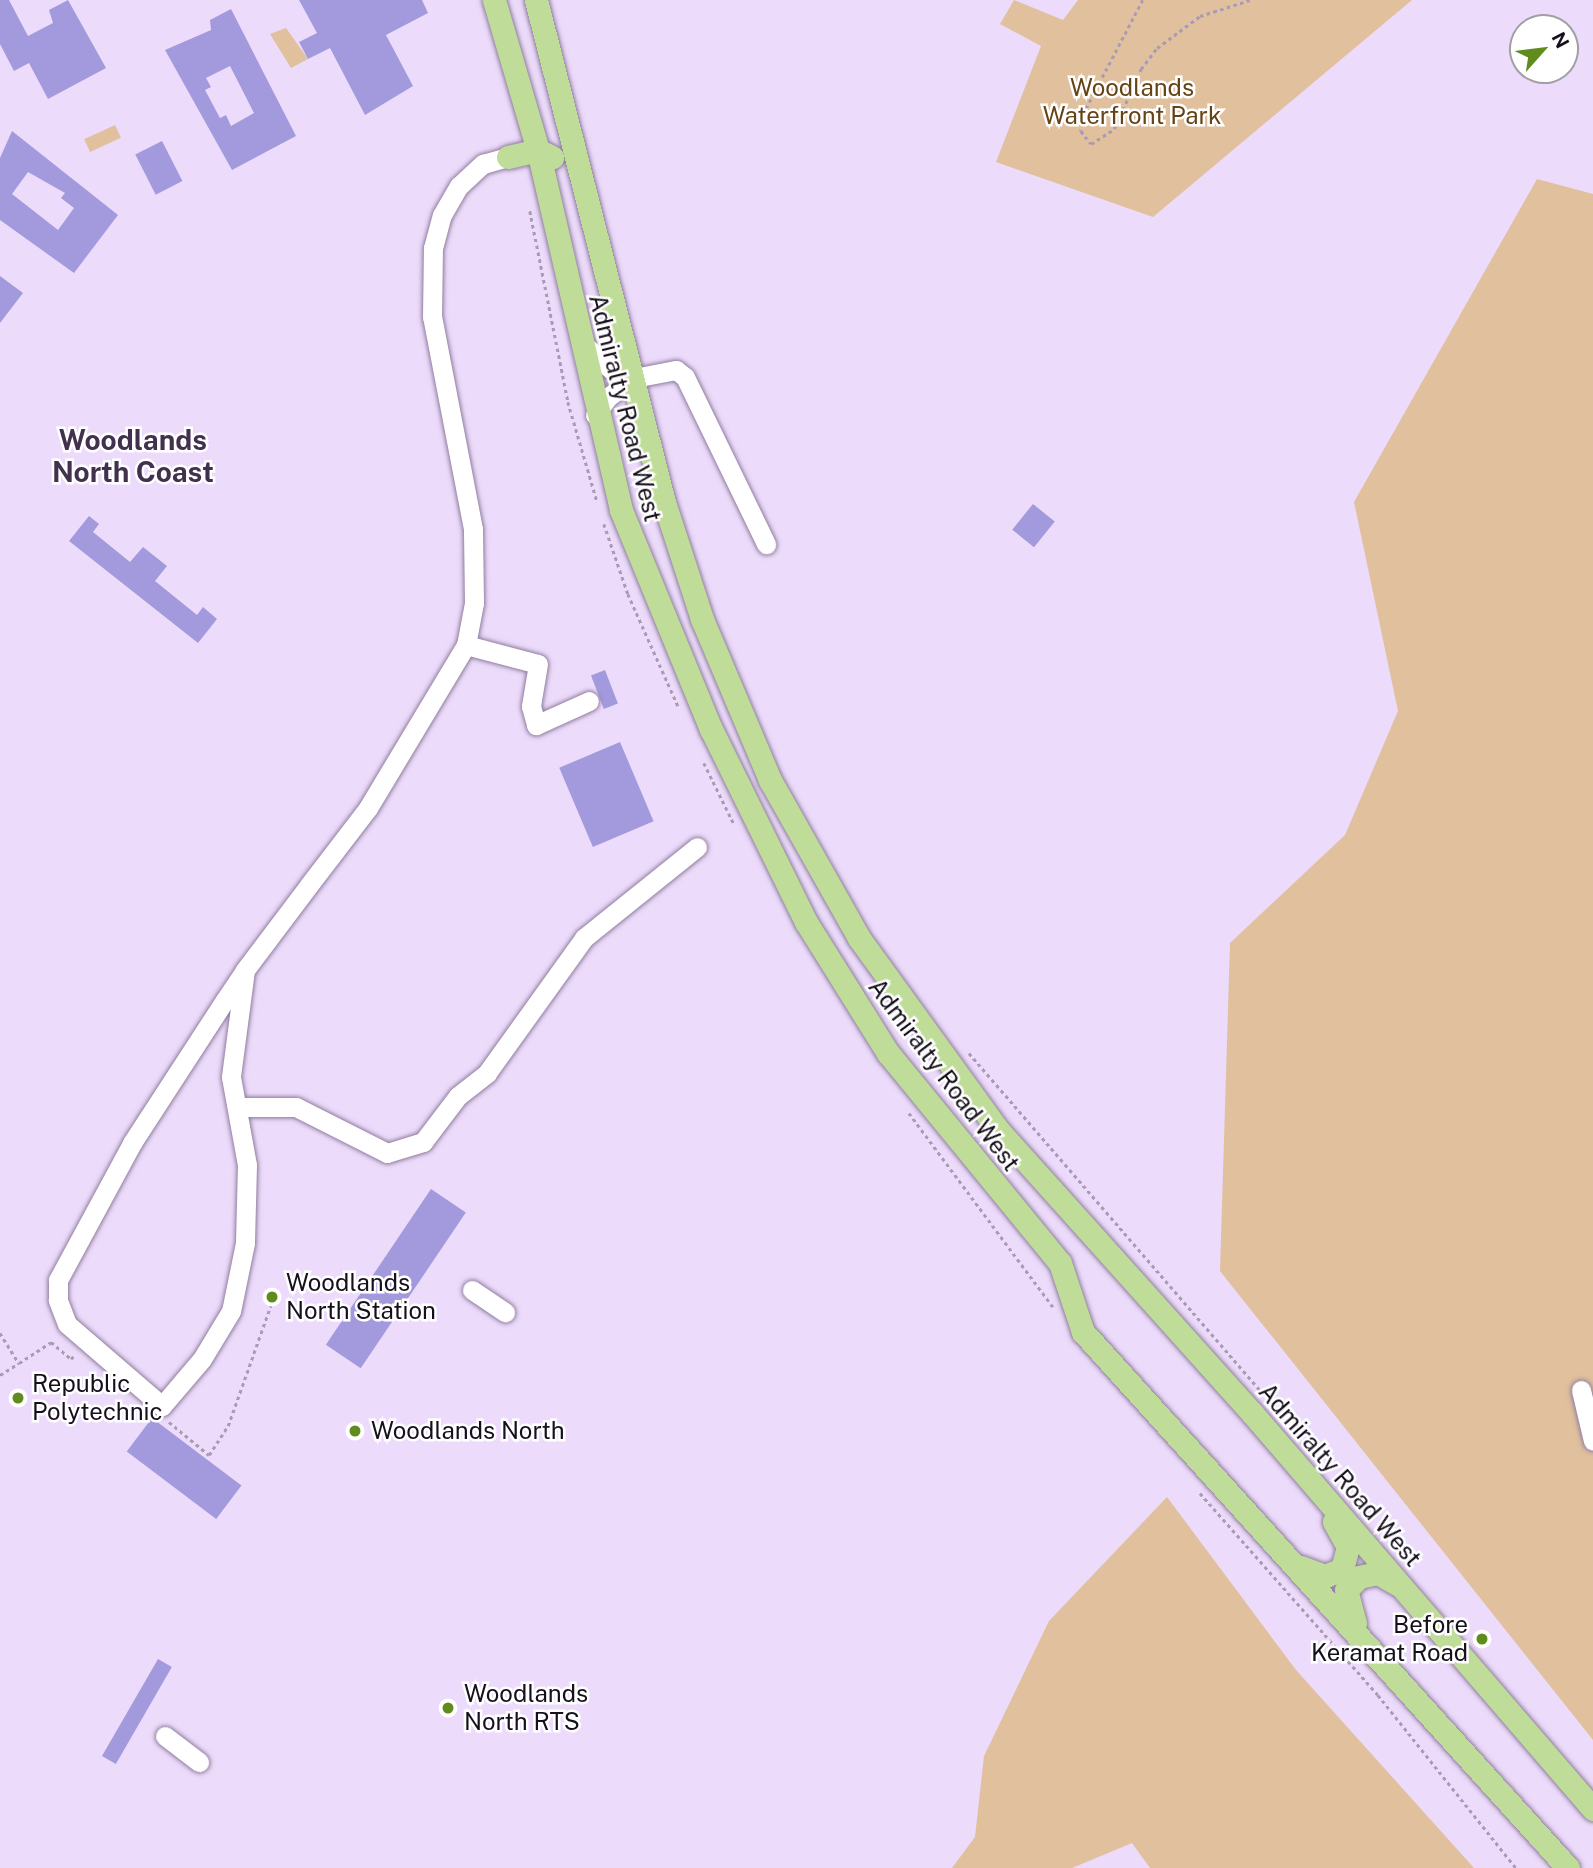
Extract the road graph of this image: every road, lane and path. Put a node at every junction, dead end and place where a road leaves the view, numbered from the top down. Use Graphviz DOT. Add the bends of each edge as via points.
graph roads {
  1 [pos="495,0"];
  2 [pos="537,0"];
  3 [pos="1143,0"];
  4 [pos="1250,0"];
  5 [pos="527,110"];
  6 [pos="563,112"];
  7 [pos="538,150"];
  8 [pos="508,157"];
  9 [pos="576,167"];
  10 [pos="580,341"];
  11 [pos="634,378"];
  12 [pos="595,415"];
  13 [pos="766,544"];
  14 [pos="466,645"];
  15 [pos="589,701"];
  16 [pos="697,847"];
  17 [pos="245,970"];
  18 [pos="960,1043"];
  19 [pos="237,1107"];
  20 [pos="472,1290"];
  21 [pos="505,1312"];
  22 [pos="19,1363"];
  23 [pos="0,1375"];
  24 [pos="1580,1390"];
  25 [pos="1265,1396"];
  26 [pos="1593,1441"];
  27 [pos="1307,1477"];
  28 [pos="1299,1567"];
  29 [pos="1402,1586"];
  30 [pos="1363,1639"];
  31 [pos="165,1736"];
  32 [pos="199,1762"];
  33 [pos="1593,1809"];
  34 [pos="1568,1868"];
  1 -- 5 [label="main road, Admiralty Road West"];
  2 -- 6 [label="main road, Admiralty Road West"];
  3 -- 4 [label="path" via="1086,109 1081,131 1091,144 1114,129 1141,69 1157,48 1200,16"];
  5 -- 7 [label="main road, Admiralty Road West"];
  5 -- 8 [label="main road"];
  6 -- 7 [label="main road"];
  6 -- 9 [label="main road, Admiralty Road West"];
  7 -- 8 [label="main road"];
  7 -- 9 [label="main road"];
  7 -- 10 [label="main road, Admiralty Road West"];
  8 -- 14 [label="street" via="483,164 459,186 442,215 433,248 432,317 473,529 474,603"];
  9 -- 11 [label="main road, Admiralty Road West"];
  10 -- 11 [label="street" via="601,365"];
  10 -- 12 [label="main road, Admiralty Road West"];
  11 -- 12 [label="street" via="608,397"];
  11 -- 13 [label="street" via="676,370 685,377"];
  11 -- 27 [label="main road, Admiralty Road West" via="664,502 729,687 770,780 859,938 998,1130"];
  12 -- 28 [label="main road, Admiralty Road West" via="621,510 655,600 748,810 844,987 960,1146 1060,1262 1083,1332"];
  14 -- 15 [label="street" via="538,664 531,706 536,724"];
  14 -- 17 [label="street" via="368,808"];
  16 -- 19 [label="street" via="584,938 487,1073 458,1096 423,1142 387,1153 296,1107"];
  17 -- 19 [label="street" via="231,1077"];
  17 -- 19 [label="street" via="132,1143 58,1280 58,1300 67,1324 162,1406 202,1359 231,1311 245,1243 246,1191"];
  18 -- 25 [label="path"];
  20 -- 21 [label="street"];
  22 -- 23 [label="path"];
  24 -- 26 [label="street"];
  27 -- 28 [label="main road" via="1348,1547 1342,1569 1325,1576"];
  27 -- 29 [label="main road, Admiralty Road West"];
  28 -- 30 [label="main road, Admiralty Road West"];
  29 -- 30 [label="main road" via="1378,1573 1359,1577 1346,1590 1348,1610"];
  29 -- 33 [label="main road, Admiralty Road West"];
  30 -- 34 [label="main road, Admiralty Road West"];
  31 -- 32 [label="street"];
}
